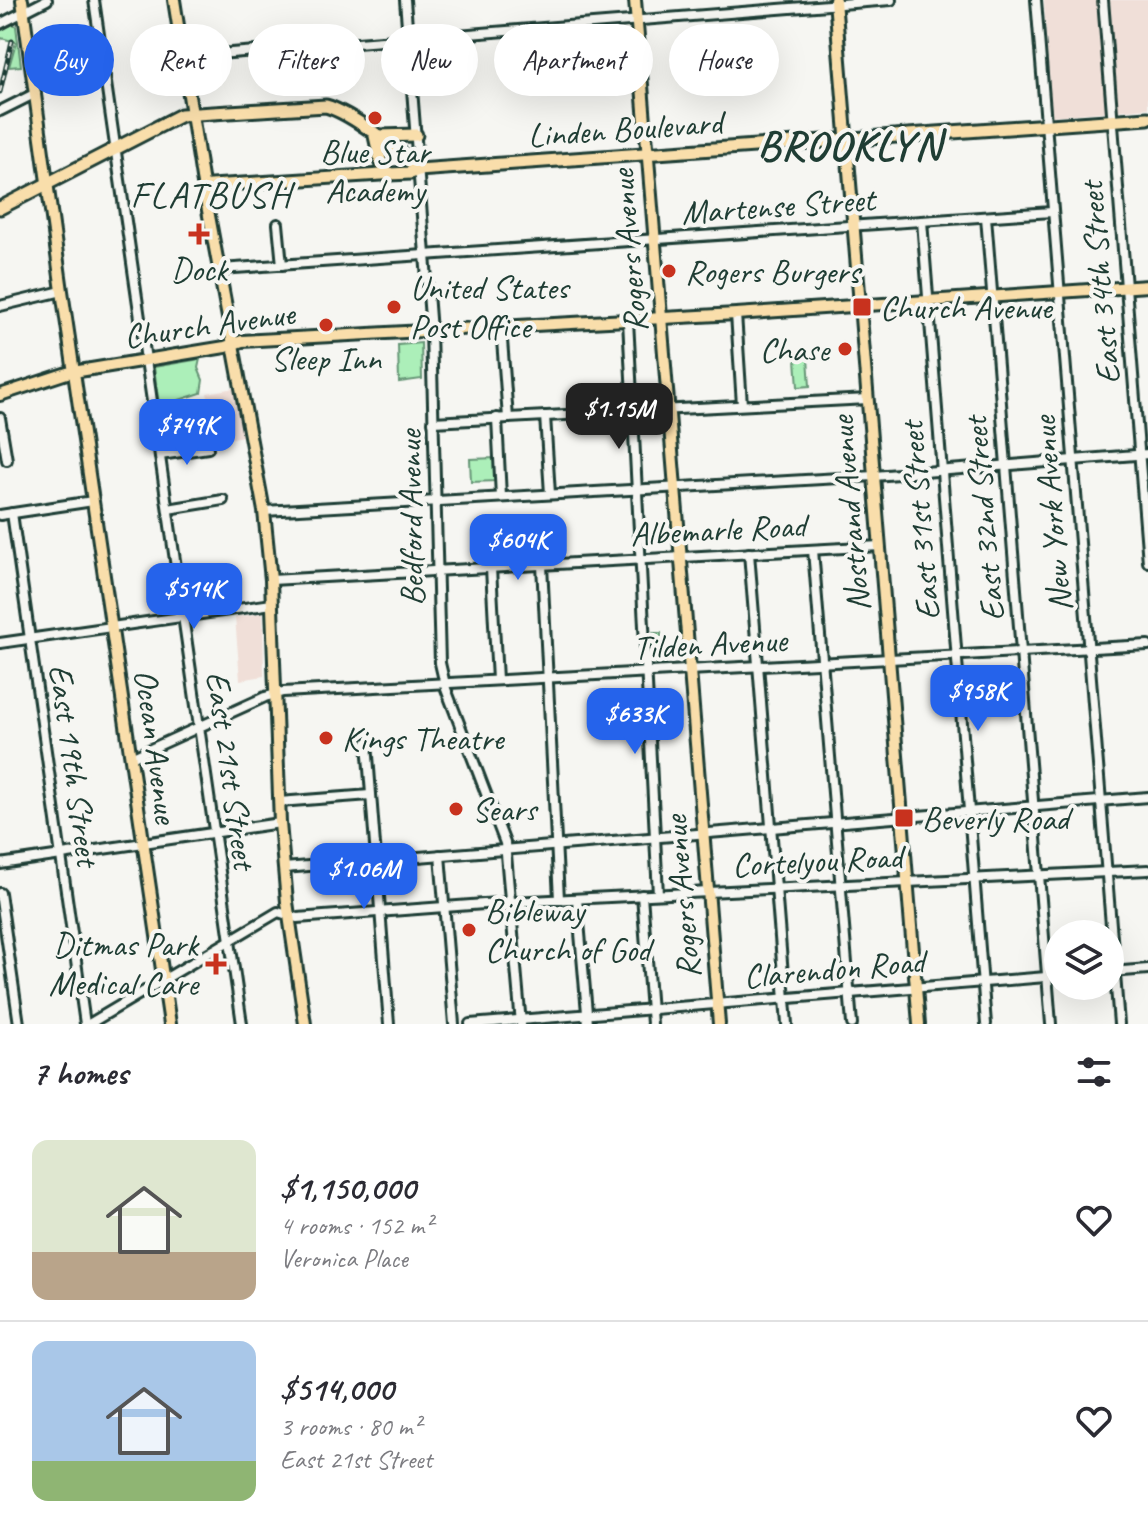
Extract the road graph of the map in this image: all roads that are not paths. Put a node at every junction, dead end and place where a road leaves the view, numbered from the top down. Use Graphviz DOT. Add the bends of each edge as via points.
graph roads {
  1 [pos="47,0"];
  2 [pos="94,0"];
  3 [pos="174,0"];
  4 [pos="405,0"];
  5 [pos="635,0"];
  6 [pos="891,0"];
  7 [pos="1036,0"];
  8 [pos="1103,0"];
  9 [pos="836,2"];
  10 [pos="23,6"];
  11 [pos="637,20"];
  12 [pos="0,24"];
  13 [pos="177,24"];
  14 [pos="407,24"];
  15 [pos="478,32"];
  16 [pos="381,40"];
  17 [pos="232,53"];
  18 [pos="30,96"];
  19 [pos="36,96"];
  20 [pos="187,96"];
  21 [pos="413,96"];
  22 [pos="0,111"];
  23 [pos="190,115"];
  24 [pos="1148,118"];
  25 [pos="1112,121"];
  26 [pos="1046,127"];
  27 [pos="416,135"];
  28 [pos="375,136"];
  29 [pos="847,141"];
  30 [pos="115,148"];
  31 [pos="648,154"];
  32 [pos="418,170"];
  33 [pos="389,174"];
  34 [pos="49,183"];
  35 [pos="203,186"];
  36 [pos="0,208"];
  37 [pos="1052,212"];
  38 [pos="986,217"];
  39 [pos="922,221"];
  40 [pos="278,224"];
  41 [pos="854,226"];
  42 [pos="655,240"];
  43 [pos="426,255"];
  44 [pos="282,265"];
  45 [pos="220,269"];
  46 [pos="1148,286"];
  47 [pos="1126,288"];
  48 [pos="62,291"];
  49 [pos="1059,293"];
  50 [pos="992,298"];
  51 [pos="928,302"];
  52 [pos="0,306"];
  53 [pos="860,306"];
  54 [pos="736,314"];
  55 [pos="661,318"];
  56 [pos="628,320"];
  57 [pos="501,327"];
  58 [pos="431,331"];
  59 [pos="233,344"];
  60 [pos="146,360"];
  61 [pos="75,371"];
  62 [pos="0,395"];
  63 [pos="868,399"];
  64 [pos="742,405"];
  65 [pos="669,409"];
  66 [pos="633,411"];
  67 [pos="545,416"];
  68 [pos="0,418"];
  69 [pos="497,418"];
  70 [pos="508,418"];
  71 [pos="433,422"];
  72 [pos="208,448"];
  73 [pos="1144,454"];
  74 [pos="160,455"];
  75 [pos="7,460"];
  76 [pos="1073,460"];
  77 [pos="1005,465"];
  78 [pos="941,470"];
  79 [pos="874,476"];
  80 [pos="675,487"];
  81 [pos="637,490"];
  82 [pos="550,494"];
  83 [pos="501,497"];
  84 [pos="223,500"];
  85 [pos="93,501"];
  86 [pos="435,501"];
  87 [pos="168,509"];
  88 [pos="264,511"];
  89 [pos="12,513"];
  90 [pos="0,515"];
  91 [pos="880,546"];
  92 [pos="813,550"];
  93 [pos="749,553"];
  94 [pos="681,557"];
  95 [pos="641,559"];
  96 [pos="1148,562"];
  97 [pos="542,565"];
  98 [pos="491,568"];
  99 [pos="437,571"];
  100 [pos="271,580"];
  101 [pos="272,604"];
  102 [pos="183,617"];
  103 [pos="112,627"];
  104 [pos="30,639"];
  105 [pos="0,643"];
  106 [pos="1148,645"];
  107 [pos="1088,649"];
  108 [pos="1020,652"];
  109 [pos="956,656"];
  110 [pos="889,659"];
  111 [pos="822,663"];
  112 [pos="758,666"];
  113 [pos="690,670"];
  114 [pos="647,672"];
  115 [pos="548,677"];
  116 [pos="497,680"];
  117 [pos="444,682"];
  118 [pos="275,694"];
  119 [pos="199,728"];
  120 [pos="367,743"];
  121 [pos="131,758"];
  122 [pos="370,795"];
  123 [pos="1148,797"];
  124 [pos="1101,801"];
  125 [pos="279,802"];
  126 [pos="1033,807"];
  127 [pos="969,812"];
  128 [pos="902,818"];
  129 [pos="280,823"];
  130 [pos="836,823"];
  131 [pos="771,828"];
  132 [pos="215,832"];
  133 [pos="704,834"];
  134 [pos="656,838"];
  135 [pos="143,843"];
  136 [pos="557,846"];
  137 [pos="506,850"];
  138 [pos="61,855"];
  139 [pos="440,855"];
  140 [pos="376,860"];
  141 [pos="0,864"];
  142 [pos="284,868"];
  143 [pos="1148,870"];
  144 [pos="1106,871"];
  145 [pos="1039,875"];
  146 [pos="974,878"];
  147 [pos="907,881"];
  148 [pos="841,884"];
  149 [pos="776,889"];
  150 [pos="708,892"];
  151 [pos="0,893"];
  152 [pos="658,894"];
  153 [pos="642,895"];
  154 [pos="559,899"];
  155 [pos="577,899"];
  156 [pos="511,902"];
  157 [pos="444,906"];
  158 [pos="380,912"];
  159 [pos="289,915"];
  160 [pos="1109,920"];
  161 [pos="1044,939"];
  162 [pos="230,940"];
  163 [pos="1148,969"];
  164 [pos="1124,971"];
  165 [pos="1044,977"];
  166 [pos="164,980"];
  167 [pos="983,982"];
  168 [pos="916,988"];
  169 [pos="850,993"];
  170 [pos="785,998"];
  171 [pos="1049,1000"];
  172 [pos="1116,1000"];
  173 [pos="718,1004"];
  174 [pos="651,1009"];
  175 [pos="587,1019"];
  176 [pos="520,1022"];
  177 [pos="19,1024"];
  178 [pos="87,1024"];
  179 [pos="170,1024"];
  180 [pos="242,1024"];
  181 [pos="305,1024"];
  182 [pos="389,1024"];
  183 [pos="454,1024"];
  184 [pos="470,1024"];
  185 [pos="652,1024"];
  186 [pos="719,1024"];
  187 [pos="787,1024"];
  188 [pos="852,1024"];
  189 [pos="919,1024"];
  190 [pos="986,1024"];
  191 [pos="1051,1024"];
  192 [pos="1119,1024"];
  1 -- 10 [label="street"];
  2 -- 30 [label="street, East 21st Street"];
  3 -- 13 [label="main road"];
  4 -- 14 [label="street, Bedford Avenue"];
  5 -- 11 [label="main road, Rogers Avenue"];
  6 -- 9 [label="street"];
  7 -- 26 [label="street, New York Avenue"];
  8 -- 25 [label="street, East 34th Street"];
  9 -- 11 [label="street"];
  9 -- 29 [label="main road, Nostrand Avenue"];
  10 -- 12 [label="street"];
  11 -- 15 [label="street"];
  11 -- 31 [label="main road, Rogers Avenue"];
  16 -- 17 [label="street"];
  18 -- 22 [label="street"];
  19 -- 34 [label="main road, Ocean Avenue"];
  20 -- 23 [label="main road"];
  21 -- 27 [label="street, Bedford Avenue"];
  23 -- 28 [label="highway" via="326,106"];
  23 -- 30 [label="highway"];
  23 -- 35 [label="main road"];
  24 -- 25 [label="highway, Linden Boulevard"];
  25 -- 26 [label="highway, Linden Boulevard"];
  25 -- 47 [label="street, East 34th Street"];
  26 -- 29 [label="highway, Linden Boulevard"];
  26 -- 37 [label="street, New York Avenue"];
  27 -- 28 [label="highway"];
  27 -- 32 [label="street, Bedford Avenue"];
  28 -- 32 [label="highway"];
  28 -- 33 [label="highway"];
  29 -- 31 [label="highway, Linden Boulevard"];
  29 -- 41 [label="main road, Nostrand Avenue"];
  30 -- 34 [label="highway"];
  30 -- 60 [label="street, East 21st Street"];
  31 -- 32 [label="highway, Linden Boulevard"];
  31 -- 42 [label="main road, Rogers Avenue"];
  32 -- 33 [label="highway, Linden Boulevard"];
  32 -- 43 [label="street, Bedford Avenue"];
  33 -- 35 [label="main road, Linden Boulevard"];
  34 -- 36 [label="highway"];
  34 -- 48 [label="main road, Ocean Avenue"];
  35 -- 45 [label="main road"];
  37 -- 38 [label="street, Martense Street"];
  37 -- 49 [label="street, New York Avenue"];
  38 -- 39 [label="street, Martense Street"];
  38 -- 50 [label="street, East 32nd Street"];
  39 -- 41 [label="street, Martense Street"];
  39 -- 51 [label="street, East 31st Street"];
  40 -- 44 [label="street"];
  41 -- 42 [label="street, Martense Street"];
  41 -- 53 [label="main road, Nostrand Avenue"];
  42 -- 43 [label="street, Martense Street"];
  42 -- 55 [label="main road, Rogers Avenue"];
  43 -- 44 [label="street, Martense Street"];
  43 -- 58 [label="street, Bedford Avenue"];
  44 -- 45 [label="street, Martense Street"];
  45 -- 59 [label="main road"];
  46 -- 47 [label="main road, Church Avenue"];
  47 -- 49 [label="main road, Church Avenue"];
  47 -- 73 [label="street, East 34th Street"];
  48 -- 52 [label="street"];
  48 -- 61 [label="main road, Ocean Avenue"];
  49 -- 50 [label="main road, Church Avenue"];
  49 -- 76 [label="street, New York Avenue"];
  50 -- 51 [label="main road, Church Avenue"];
  50 -- 77 [label="street, East 32nd Street"];
  51 -- 53 [label="main road, Church Avenue"];
  51 -- 78 [label="street, East 31st Street"];
  53 -- 54 [label="main road, Church Avenue"];
  53 -- 63 [label="main road, Nostrand Avenue"];
  54 -- 55 [label="main road, Church Avenue"];
  54 -- 64 [label="street"];
  55 -- 56 [label="main road, Church Avenue"];
  55 -- 65 [label="main road, Rogers Avenue"];
  56 -- 57 [label="main road, Church Avenue"];
  56 -- 66 [label="street"];
  57 -- 58 [label="main road, Church Avenue"];
  57 -- 70 [label="street"];
  58 -- 59 [label="main road, Church Avenue"];
  58 -- 71 [label="street, Bedford Avenue"];
  59 -- 60 [label="main road, Church Avenue"];
  59 -- 88 [label="main road"];
  60 -- 61 [label="main road, Church Avenue"];
  60 -- 74 [label="street, East 21st Street"];
  61 -- 62 [label="main road, Church Avenue"];
  61 -- 85 [label="main road, Ocean Avenue"];
  63 -- 64 [label="street"];
  63 -- 79 [label="main road, Nostrand Avenue"];
  64 -- 65 [label="street"];
  65 -- 66 [label="street"];
  65 -- 80 [label="main road, Rogers Avenue"];
  66 -- 67 [label="street"];
  66 -- 81 [label="street"];
  67 -- 70 [label="street"];
  67 -- 82 [label="street"];
  68 -- 75 [label="street"];
  69 -- 70 [label="street"];
  69 -- 71 [label="street"];
  69 -- 83 [label="street"];
  71 -- 86 [label="street, Bedford Avenue"];
  72 -- 74 [label="street"];
  73 -- 76 [label="street"];
  73 -- 96 [label="street, East 34th Street"];
  74 -- 87 [label="street, East 21st Street"];
  76 -- 77 [label="street"];
  76 -- 107 [label="street, New York Avenue"];
  77 -- 78 [label="street"];
  77 -- 108 [label="street, East 32nd Street"];
  78 -- 79 [label="street"];
  78 -- 109 [label="street, East 31st Street"];
  79 -- 80 [label="street"];
  79 -- 91 [label="main road, Nostrand Avenue"];
  80 -- 81 [label="street"];
  80 -- 94 [label="main road, Rogers Avenue"];
  81 -- 82 [label="street"];
  81 -- 95 [label="street"];
  82 -- 83 [label="street"];
  83 -- 86 [label="street"];
  84 -- 87 [label="street"];
  85 -- 89 [label="street"];
  85 -- 103 [label="main road, Ocean Avenue"];
  86 -- 88 [label="street"];
  86 -- 99 [label="street, Bedford Avenue"];
  87 -- 102 [label="street, East 21st Street"];
  88 -- 100 [label="main road"];
  89 -- 90 [label="street"];
  89 -- 104 [label="street, East 19th Street"];
  91 -- 92 [label="street, Albemarle Road"];
  91 -- 110 [label="main road, Nostrand Avenue"];
  92 -- 93 [label="street, Albemarle Road"];
  92 -- 111 [label="street"];
  93 -- 94 [label="street, Albemarle Road"];
  93 -- 112 [label="street"];
  94 -- 95 [label="street, Albemarle Road"];
  94 -- 113 [label="main road, Rogers Avenue"];
  95 -- 97 [label="street, Albemarle Road"];
  95 -- 114 [label="street"];
  97 -- 98 [label="street, Albemarle Road"];
  97 -- 115 [label="street"];
  98 -- 99 [label="street, Albemarle Road"];
  98 -- 116 [label="street"];
  99 -- 100 [label="street, Albemarle Road"];
  99 -- 117 [label="street, Bedford Avenue"];
  100 -- 101 [label="main road"];
  101 -- 102 [label="street"];
  101 -- 118 [label="main road"];
  102 -- 103 [label="street"];
  102 -- 119 [label="street, East 21st Street"];
  103 -- 104 [label="street"];
  103 -- 121 [label="main road, Ocean Avenue"];
  104 -- 105 [label="street"];
  104 -- 138 [label="street, East 19th Street"];
  106 -- 107 [label="street, Tilden Avenue"];
  107 -- 108 [label="street, Tilden Avenue"];
  107 -- 124 [label="street, New York Avenue"];
  108 -- 109 [label="street, Tilden Avenue"];
  108 -- 126 [label="street, East 32nd Street"];
  109 -- 110 [label="street, Tilden Avenue"];
  109 -- 127 [label="street, East 31st Street"];
  110 -- 111 [label="street, Tilden Avenue"];
  110 -- 128 [label="main road, Nostrand Avenue"];
  111 -- 112 [label="street, Tilden Avenue"];
  111 -- 130 [label="street"];
  112 -- 113 [label="street, Tilden Avenue"];
  112 -- 131 [label="street"];
  113 -- 114 [label="street, Tilden Avenue"];
  113 -- 133 [label="main road, Rogers Avenue"];
  114 -- 115 [label="street, Tilden Avenue"];
  114 -- 134 [label="street"];
  115 -- 116 [label="street, Tilden Avenue"];
  115 -- 136 [label="street"];
  116 -- 117 [label="street, Tilden Avenue"];
  117 -- 118 [label="street, Tilden Avenue"];
  117 -- 137 [label="street, Bedford Avenue"];
  118 -- 119 [label="street"];
  118 -- 125 [label="main road"];
  119 -- 121 [label="street"];
  119 -- 132 [label="street, East 21st Street"];
  120 -- 122 [label="street"];
  121 -- 135 [label="main road, Ocean Avenue"];
  122 -- 125 [label="street"];
  122 -- 140 [label="street"];
  123 -- 124 [label="street"];
  124 -- 126 [label="street"];
  124 -- 144 [label="street, New York Avenue"];
  125 -- 129 [label="main road"];
  126 -- 127 [label="street"];
  126 -- 145 [label="street, East 32nd Street"];
  127 -- 128 [label="street"];
  127 -- 146 [label="street, East 31st Street"];
  128 -- 130 [label="street"];
  128 -- 147 [label="main road, Nostrand Avenue"];
  129 -- 132 [label="street"];
  129 -- 142 [label="main road"];
  130 -- 131 [label="street"];
  130 -- 148 [label="street"];
  131 -- 133 [label="street"];
  131 -- 149 [label="street"];
  132 -- 135 [label="street"];
  132 -- 162 [label="street, East 21st Street"];
  133 -- 134 [label="street"];
  133 -- 150 [label="main road, Rogers Avenue"];
  134 -- 136 [label="street"];
  134 -- 152 [label="street"];
  135 -- 138 [label="street"];
  135 -- 166 [label="main road, Ocean Avenue"];
  136 -- 137 [label="street"];
  136 -- 154 [label="street"];
  137 -- 139 [label="street"];
  137 -- 156 [label="street, Bedford Avenue"];
  138 -- 141 [label="street"];
  138 -- 178 [label="street, East 19th Street"];
  139 -- 140 [label="street"];
  139 -- 157 [label="street"];
  140 -- 142 [label="street"];
  140 -- 158 [label="street"];
  142 -- 159 [label="main road"];
  143 -- 144 [label="street, Cortelyou Road"];
  144 -- 145 [label="street, Cortelyou Road"];
  144 -- 160 [label="street, New York Avenue"];
  145 -- 146 [label="street, Cortelyou Road"];
  145 -- 161 [label="street, East 32nd Street"];
  146 -- 147 [label="street, Cortelyou Road"];
  146 -- 167 [label="street, East 31st Street"];
  147 -- 148 [label="street, Cortelyou Road"];
  147 -- 168 [label="main road, Nostrand Avenue"];
  148 -- 149 [label="street, Cortelyou Road"];
  148 -- 169 [label="street"];
  149 -- 150 [label="street, Cortelyou Road"];
  149 -- 170 [label="street"];
  150 -- 152 [label="street, Cortelyou Road"];
  150 -- 173 [label="main road, Rogers Avenue"];
  151 -- 177 [label="street"];
  152 -- 153 [label="street, Cortelyou Road"];
  153 -- 155 [label="street, Cortelyou Road"];
  153 -- 174 [label="street"];
  154 -- 155 [label="street, Cortelyou Road"];
  154 -- 156 [label="street, Cortelyou Road"];
  155 -- 175 [label="street"];
  156 -- 157 [label="street, Cortelyou Road"];
  156 -- 176 [label="street, Bedford Avenue"];
  157 -- 158 [label="street, Cortelyou Road"];
  157 -- 183 [label="street"];
  158 -- 159 [label="street, Cortelyou Road"];
  158 -- 182 [label="street"];
  159 -- 162 [label="street, Cortelyou Road" via="278,912"];
  159 -- 181 [label="main road"];
  162 -- 166 [label="street, Cortelyou Road"];
  162 -- 180 [label="street, East 21st Street"];
  163 -- 164 [label="street"];
  165 -- 167 [label="street, Clarendon Road"];
  166 -- 178 [label="street, Cortelyou Road"];
  166 -- 179 [label="main road, Ocean Avenue"];
  167 -- 168 [label="street, Clarendon Road"];
  167 -- 190 [label="street, East 31st Street"];
  168 -- 169 [label="street, Clarendon Road"];
  168 -- 189 [label="main road, Nostrand Avenue"];
  169 -- 170 [label="street, Clarendon Road"];
  169 -- 188 [label="street"];
  170 -- 173 [label="street, Clarendon Road"];
  170 -- 187 [label="street"];
  171 -- 191 [label="street, East 32nd Street"];
  172 -- 192 [label="street, New York Avenue"];
  173 -- 174 [label="street, Clarendon Road"];
  173 -- 186 [label="main road, Rogers Avenue"];
  174 -- 175 [label="street, Clarendon Road"];
  174 -- 185 [label="street"];
  175 -- 176 [label="street, Clarendon Road"];
  176 -- 184 [label="street, Clarendon Road"];
}
